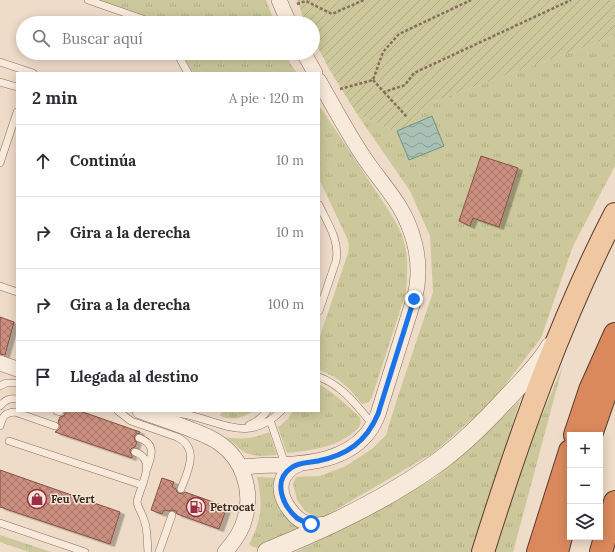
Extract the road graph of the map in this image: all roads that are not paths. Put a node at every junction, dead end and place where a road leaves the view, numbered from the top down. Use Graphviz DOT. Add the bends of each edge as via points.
graph roads {
  1 [pos="88,0"];
  2 [pos="281,4"];
  3 [pos="134,16"];
  4 [pos="286,16"];
  5 [pos="181,60"];
  6 [pos="308,60"];
  7 [pos="0,62"];
  8 [pos="30,72"];
  9 [pos="187,72"];
  10 [pos="314,72"];
  11 [pos="0,82"];
  12 [pos="16,87"];
  13 [pos="323,87"];
  14 [pos="16,115"];
  15 [pos="0,163"];
  16 [pos="320,208"];
  17 [pos="615,214"];
  18 [pos="0,286"];
  19 [pos="16,292"];
  20 [pos="574,301"];
  21 [pos="320,307"];
  22 [pos="615,334"];
  23 [pos="615,366"];
  24 [pos="320,378"];
  25 [pos="16,383"];
  26 [pos="0,386"];
  27 [pos="16,399"];
  28 [pos="0,406"];
  29 [pos="119,412"];
  30 [pos="143,412"];
  31 [pos="163,412"];
  32 [pos="266,412"];
  33 [pos="280,412"];
  34 [pos="270,420"];
  35 [pos="373,425"];
  36 [pos="0,426"];
  37 [pos="55,426"];
  38 [pos="223,426"];
  39 [pos="576,432"];
  40 [pos="592,432"];
  41 [pos="139,438"];
  42 [pos="9,441"];
  43 [pos="135,452"];
  44 [pos="567,460"];
  45 [pos="292,464"];
  46 [pos="240,467"];
  47 [pos="146,472"];
  48 [pos="142,485"];
  49 [pos="182,489"];
  50 [pos="615,502"];
  51 [pos="570,504"];
  52 [pos="172,515"];
  53 [pos="0,523"];
  54 [pos="332,524"];
  55 [pos="85,552"];
  56 [pos="148,552"];
  57 [pos="159,552"];
  58 [pos="225,552"];
  59 [pos="267,552"];
  60 [pos="483,552"];
  61 [pos="538,552"];
  62 [pos="557,552"];
  63 [pos="601,552"];
  1 -- 3 [label="lane"];
  2 -- 4 [label="street"];
  5 -- 9 [label="lane"];
  6 -- 10 [label="street"];
  7 -- 8 [label="lane"];
  11 -- 12 [label="lane"];
  13 -- 35 [label="street" via="365,159 399,206 408,223 418,262 414,299"];
  14 -- 15 [label="lane"];
  16 -- 21 [label="lane" via="335,238 337,254"];
  17 -- 20 [label="main road"];
  18 -- 19 [label="lane"];
  20 -- 54 [label="street" via="546,354 484,422 440,460 407,482"];
  20 -- 60 [label="main road" via="541,382"];
  22 -- 39 [label="highway" via="590,390"];
  23 -- 40 [label="highway"];
  24 -- 35 [label="lane" via="342,392"];
  25 -- 26 [label="lane"];
  27 -- 28 [label="lane" via="6,400"];
  29 -- 49 [label="lane" via="131,421 184,440 188,445 191,459"];
  30 -- 46 [label="street" via="186,427 217,442 228,449"];
  31 -- 38 [label="lane" via="188,415"];
  32 -- 38 [label="lane" via="244,427"];
  33 -- 34 [label="lane"];
  34 -- 38 [label="lane" via="249,428"];
  34 -- 45 [label="lane"];
  35 -- 45 [label="street" via="355,446 344,452 324,460"];
  36 -- 37 [label="lane" via="2,419 10,412"];
  41 -- 47 [label="lane" via="147,442 152,452"];
  42 -- 48 [label="lane"];
  43 -- 47 [label="lane" via="145,459"];
  44 -- 61 [label="highway"];
  45 -- 46 [label="street"];
  45 -- 54 [label="street" via="281,483 286,505 303,522 318,526"];
  46 -- 58 [label="street" via="248,491 246,518 235,540"];
  47 -- 48 [label="lane"];
  48 -- 56 [label="lane" via="137,502 144,519"];
  50 -- 63 [label="highway"];
  51 -- 62 [label="highway"];
  52 -- 57 [label="lane"];
  53 -- 55 [label="lane"];
  54 -- 59 [label="street"];
}
